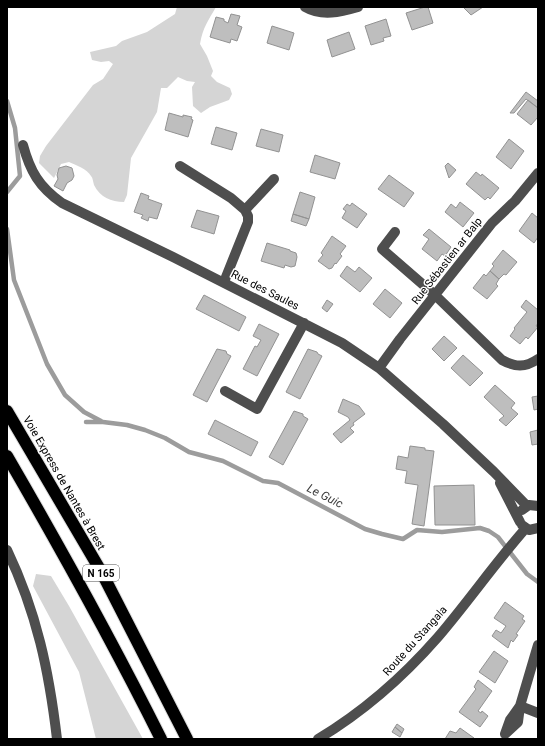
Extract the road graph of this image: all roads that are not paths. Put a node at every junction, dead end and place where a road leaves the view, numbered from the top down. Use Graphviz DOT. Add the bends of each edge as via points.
graph roads {
  1 [pos="305,7"];
  2 [pos="358,7"];
  3 [pos="23,145"];
  4 [pos="180,166"];
  5 [pos="538,173"];
  6 [pos="274,179"];
  7 [pos="245,210"];
  8 [pos="395,232"];
  9 [pos="224,282"];
  10 [pos="435,295"];
  11 [pos="304,323"];
  12 [pos="538,359"];
  13 [pos="379,368"];
  14 [pos="225,391"];
  15 [pos="7,411"];
  16 [pos="7,456"];
  17 [pos="494,472"];
  18 [pos="534,505"];
  19 [pos="522,525"];
  20 [pos="538,528"];
  21 [pos="7,550"];
  22 [pos="538,645"];
  23 [pos="520,706"];
  24 [pos="538,713"];
  25 [pos="503,737"];
  26 [pos="57,739"];
  27 [pos="161,739"];
  28 [pos="187,739"];
  29 [pos="318,739"];
  1 -- 2 [label="street" via="330,13"];
  3 -- 9 [label="street, Rue des Saules" via="33,173 52,196"];
  4 -- 7 [label="street" via="232,198"];
  5 -- 10 [label="street, Rue Sébastien ar Balp" via="515,201 492,223"];
  6 -- 7 [label="street"];
  7 -- 9 [label="street" via="248,222"];
  8 -- 10 [label="street" via="382,249"];
  9 -- 11 [label="street, Rue des Saules"];
  10 -- 12 [label="street" via="502,360 520,366"];
  10 -- 13 [label="street, Rue Sébastien ar Balp"];
  11 -- 13 [label="street, Rue des Saules" via="342,343"];
  11 -- 14 [label="street" via="257,409"];
  13 -- 17 [label="street, Rue des Saules"];
  15 -- 28 [label="highway, Voie Express de Nantes à Brest / N 165" via="102,574"];
  16 -- 27 [label="highway, N 165" via="87,595"];
  17 -- 18 [label="street, Rue des Saules"];
  17 -- 19 [label="street, Rue des Saules"];
  18 -- 19 [label="street, Route du Stangala" via="521,511"];
  19 -- 20 [label="street" via="532,530"];
  19 -- 29 [label="street, Route du Stangala" via="510,546 442,632 406,672 370,702"];
  21 -- 26 [label="street" via="39,634"];
  22 -- 23 [label="street"];
  23 -- 24 [label="street"];
  23 -- 25 [label="street" via="518,722"];
}
